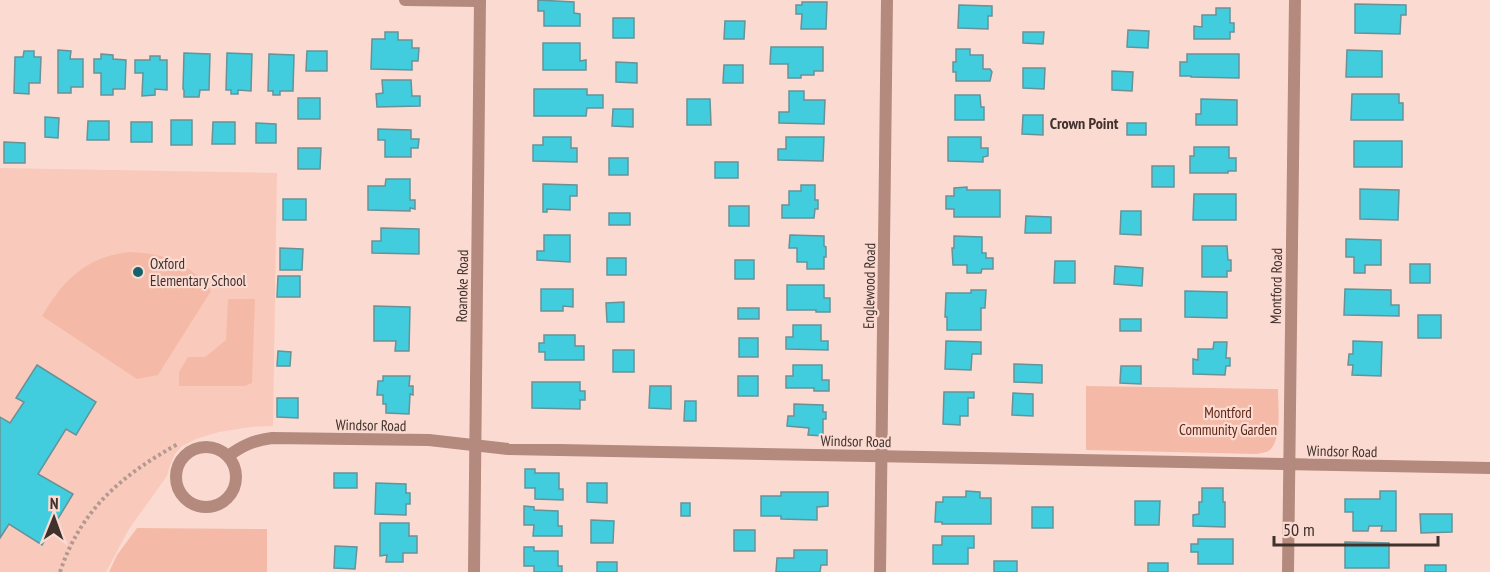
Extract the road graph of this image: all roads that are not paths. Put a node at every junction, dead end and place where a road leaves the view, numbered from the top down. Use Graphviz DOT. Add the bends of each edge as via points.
graph roads {
  1 [pos="405,0"];
  2 [pos="887,0"];
  3 [pos="1294,0"];
  4 [pos="480,1"];
  5 [pos="476,445"];
  6 [pos="228,456"];
  7 [pos="882,457"];
  8 [pos="1289,465"];
  9 [pos="1490,468"];
  10 [pos="474,572"];
  11 [pos="880,572"];
  12 [pos="1288,572"];
  1 -- 4 [label="street"];
  2 -- 7 [label="street, Englewood Road"];
  3 -- 8 [label="street, Montford Road"];
  4 -- 5 [label="street, Roanoke Road"];
  5 -- 6 [label="street, Windsor Road" via="429,440 272,438 247,443"];
  5 -- 7 [label="street, Windsor Road" via="508,449"];
  5 -- 10 [label="street, Roanoke Road"];
  6 -- 6 [label="street" via="211,448 193,450 185,456 177,472 179,490 186,499 204,507 214,506 231,494 236,475"];
  7 -- 8 [label="street, Windsor Road"];
  7 -- 11 [label="street, Englewood Road"];
  8 -- 9 [label="street, Windsor Road"];
  8 -- 12 [label="street, Montford Road"];
}
